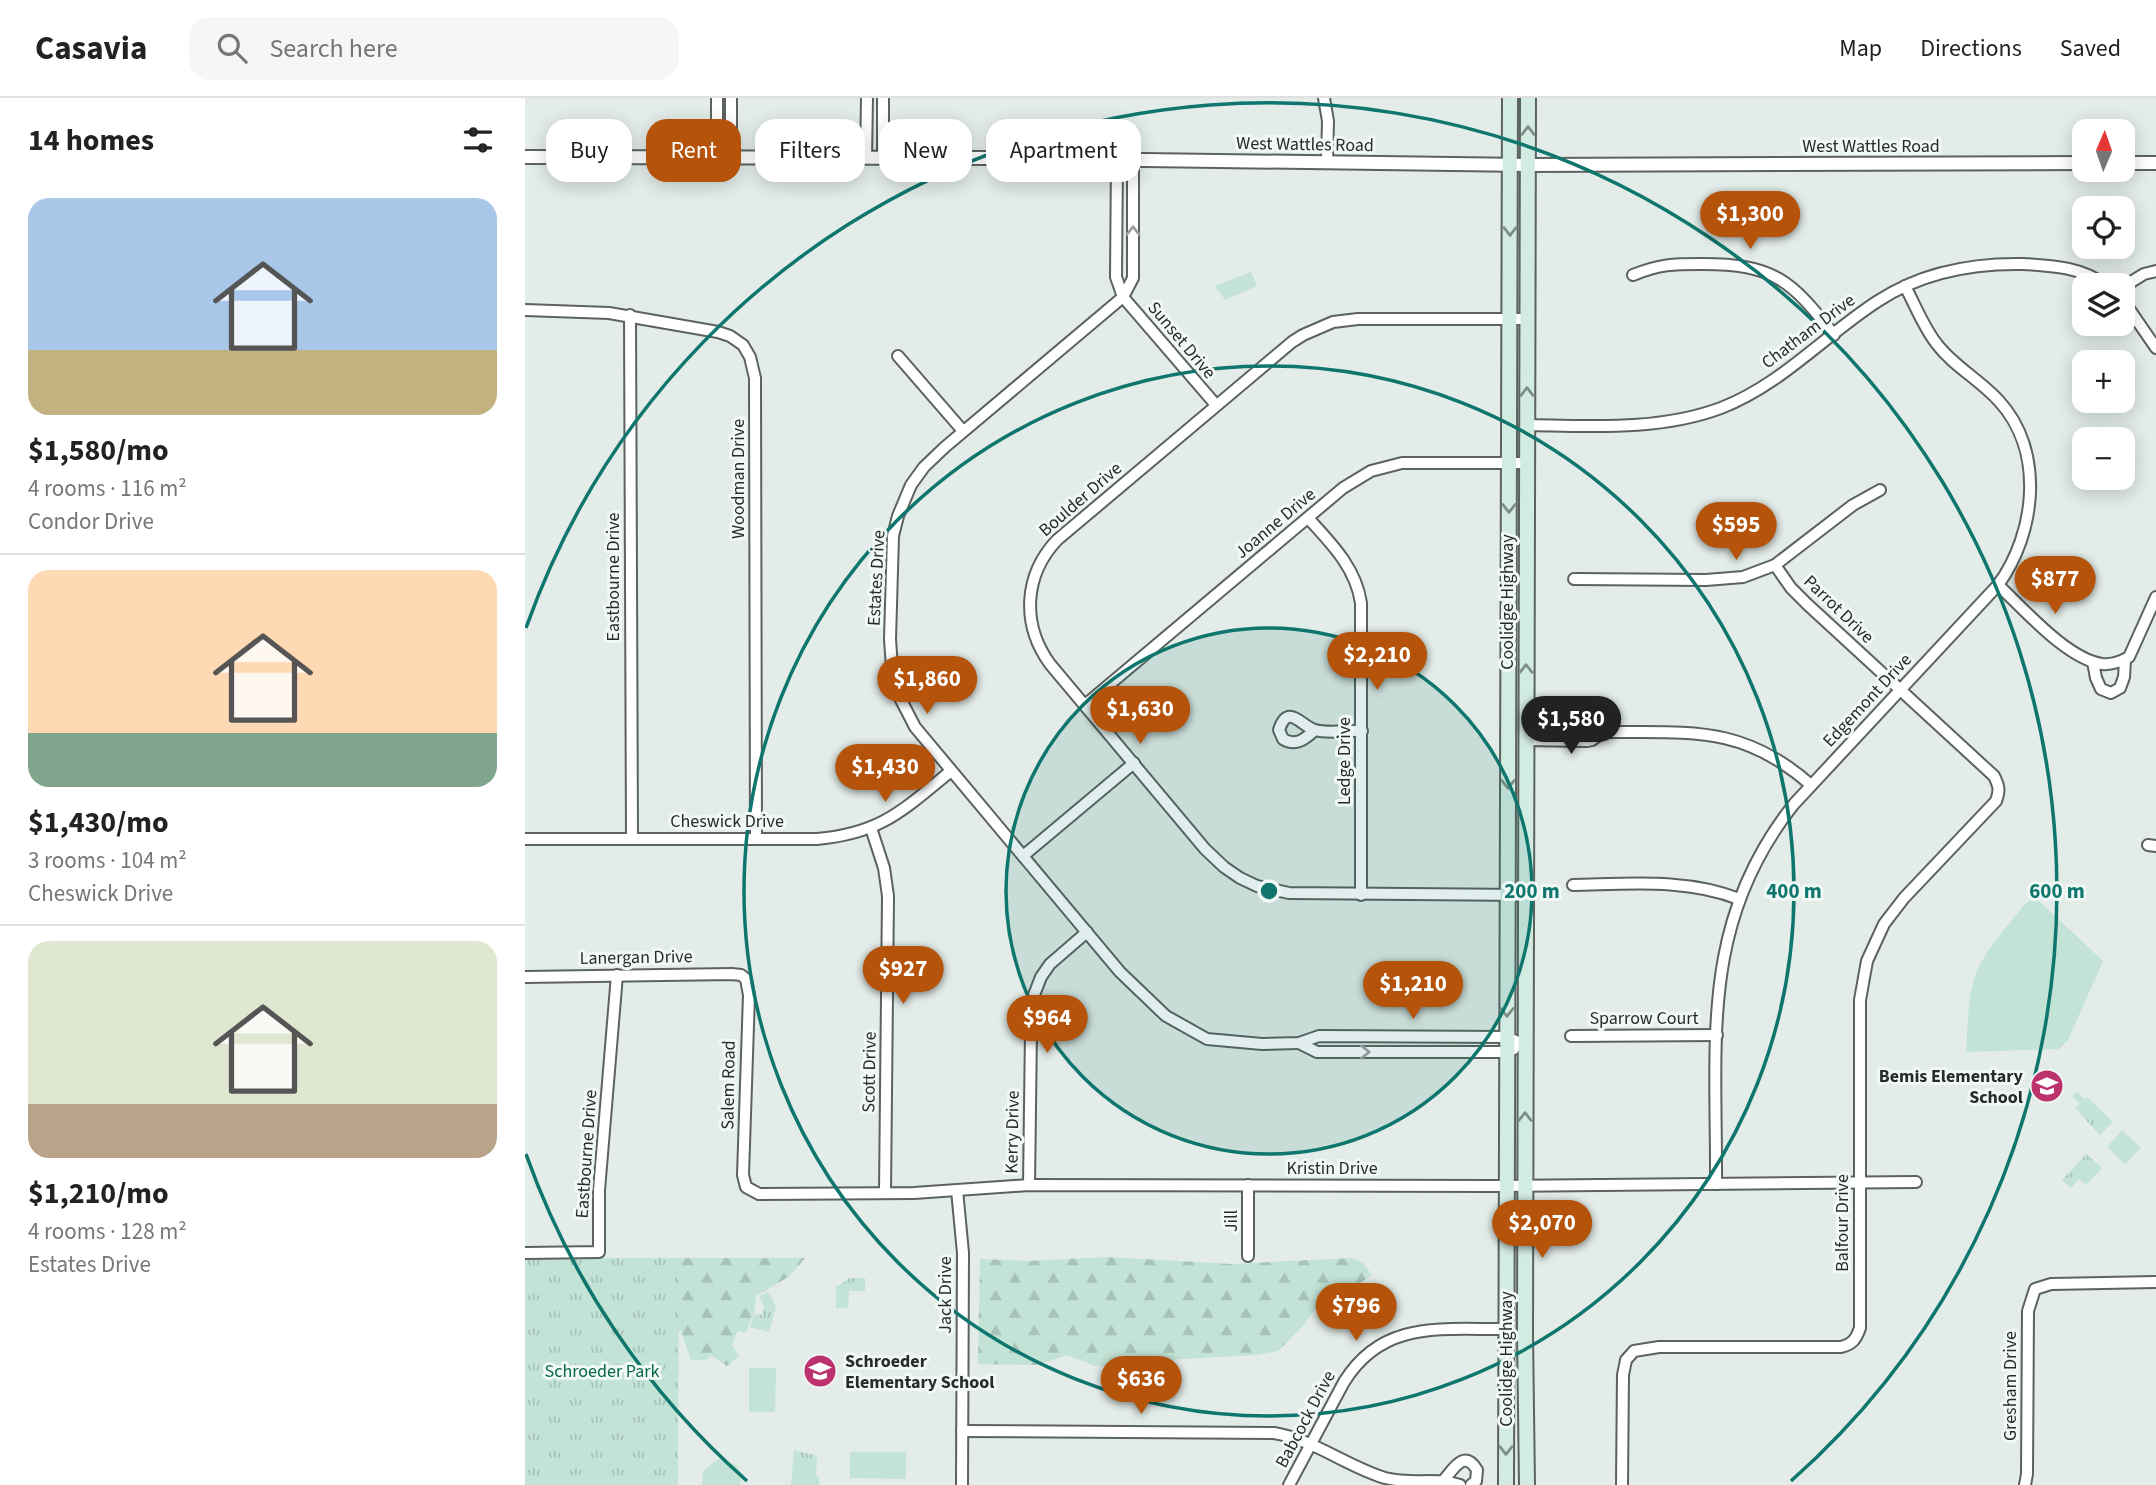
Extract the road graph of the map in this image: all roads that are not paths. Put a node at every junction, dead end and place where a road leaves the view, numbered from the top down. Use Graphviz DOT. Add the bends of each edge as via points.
graph roads {
  1 [pos="717,98"];
  2 [pos="731,98"];
  3 [pos="867,98"];
  4 [pos="883,98"];
  5 [pos="1324,98"];
  6 [pos="1510,98"];
  7 [pos="1528,98"];
  8 [pos="717,119"];
  9 [pos="731,119"];
  10 [pos="883,119"];
  11 [pos="525,157"];
  12 [pos="646,158"];
  13 [pos="741,158"];
  14 [pos="866,158"];
  15 [pos="879,158"];
  16 [pos="1141,159"];
  17 [pos="1327,162"];
  18 [pos="1510,163"];
  19 [pos="2072,163"];
  20 [pos="2135,163"];
  21 [pos="2156,163"];
  22 [pos="1528,165"];
  23 [pos="1117,182"];
  24 [pos="1133,182"];
  25 [pos="2156,271"];
  26 [pos="2080,273"];
  27 [pos="1633,275"];
  28 [pos="2135,280"];
  29 [pos="1906,286"];
  30 [pos="1123,297"];
  31 [pos="525,310"];
  32 [pos="630,315"];
  33 [pos="2135,317"];
  34 [pos="1509,319"];
  35 [pos="1527,319"];
  36 [pos="1834,335"];
  37 [pos="2156,348"];
  38 [pos="898,356"];
  39 [pos="1216,405"];
  40 [pos="1527,425"];
  41 [pos="963,430"];
  42 [pos="1509,463"];
  43 [pos="1527,463"];
  44 [pos="1880,490"];
  45 [pos="1308,518"];
  46 [pos="1775,565"];
  47 [pos="1574,579"];
  48 [pos="1998,585"];
  49 [pos="2156,597"];
  50 [pos="2125,660"];
  51 [pos="2099,663"];
  52 [pos="1900,690"];
  53 [pos="1085,705"];
  54 [pos="1526,722"];
  55 [pos="1315,730"];
  56 [pos="1361,731"];
  57 [pos="1603,732"];
  58 [pos="1526,740"];
  59 [pos="1134,763"];
  60 [pos="951,771"];
  61 [pos="1811,785"];
  62 [pos="1999,792"];
  63 [pos="871,828"];
  64 [pos="756,838"];
  65 [pos="525,839"];
  66 [pos="632,839"];
  67 [pos="1023,856"];
  68 [pos="1573,885"];
  69 [pos="1361,895"];
  70 [pos="1508,895"];
  71 [pos="1526,895"];
  72 [pos="1739,899"];
  73 [pos="1087,932"];
  74 [pos="617,975"];
  75 [pos="525,977"];
  76 [pos="746,979"];
  77 [pos="1717,1035"];
  78 [pos="1571,1036"];
  79 [pos="1507,1037"];
  80 [pos="1299,1043"];
  81 [pos="1525,1045"];
  82 [pos="1507,1052"];
  83 [pos="1860,1182"];
  84 [pos="1916,1182"];
  85 [pos="1716,1184"];
  86 [pos="1029,1185"];
  87 [pos="1248,1185"];
  88 [pos="1507,1185"];
  89 [pos="1525,1185"];
  90 [pos="749,1190"];
  91 [pos="957,1190"];
  92 [pos="885,1193"];
  93 [pos="525,1253"];
  94 [pos="1248,1256"];
  95 [pos="2156,1282"];
  96 [pos="1507,1329"];
  97 [pos="1525,1334"];
  98 [pos="963,1431"];
  99 [pos="1311,1443"];
  100 [pos="1443,1480"];
  101 [pos="962,1485"];
  102 [pos="1289,1485"];
  103 [pos="1460,1485"];
  104 [pos="1471,1485"];
  105 [pos="1506,1485"];
  106 [pos="1527,1485"];
  107 [pos="1622,1485"];
  108 [pos="2025,1485"];
  1 -- 8 [label="street"];
  2 -- 9 [label="street"];
  3 -- 14 [label="street"];
  4 -- 10 [label="street"];
  5 -- 17 [label="street"];
  6 -- 18 [label="main road, Coolidge Highway"];
  22 -- 7 [label="main road, Coolidge Highway, one-way"];
  11 -- 12 [label="street, West Wattles Road"];
  13 -- 14 [label="street, West Wattles Road"];
  14 -- 15 [label="street, West Wattles Road"];
  16 -- 17 [label="street, West Wattles Road"];
  17 -- 18 [label="street, West Wattles Road"];
  18 -- 22 [label="street, West Wattles Road"];
  18 -- 34 [label="main road, Coolidge Highway, one-way"];
  19 -- 22 [label="street, West Wattles Road"];
  20 -- 21 [label="street"];
  22 -- 35 [label="main road, Coolidge Highway"];
  23 -- 30 [label="street" via="1116,277"];
  30 -- 24 [label="street, one-way" via="1133,278"];
  25 -- 28 [label="street"];
  26 -- 29 [label="street, Chatham Drive" via="2020,264 1959,268"];
  27 -- 36 [label="street" via="1670,264 1756,268 1797,291"];
  29 -- 36 [label="street, Chatham Drive" via="1876,302"];
  29 -- 48 [label="street, Edgemont Drive" via="1935,342 2001,402 2025,449 2030,485 2025,528 2011,566"];
  30 -- 39 [label="street, Sunset Drive"];
  30 -- 41 [label="street, Estates Drive"];
  31 -- 32 [label="street, Woodman Drive"];
  32 -- 64 [label="street, Woodman Drive" via="730,336 743,345 753,365"];
  32 -- 66 [label="street, Eastbourne Drive"];
  33 -- 37 [label="street"];
  34 -- 35 [label="street, Boulder Drive"];
  34 -- 39 [label="street, Boulder Drive" via="1333,322 1303,335"];
  34 -- 42 [label="main road, Coolidge Highway"];
  40 -- 35 [label="main road, Coolidge Highway, one-way"];
  36 -- 40 [label="street, Chatham Drive" via="1762,387 1699,415 1635,425"];
  38 -- 41 [label="street"];
  39 -- 53 [label="street, Boulder Drive" via="1057,540 1038,567 1029,602 1033,631 1045,658"];
  40 -- 43 [label="main road, Coolidge Highway"];
  41 -- 60 [label="street, Estates Drive" via="911,485 895,525 892,552 890,639 897,687 915,727"];
  42 -- 43 [label="street, Joanne Drive"];
  42 -- 45 [label="street, Joanne Drive" via="1402,463 1379,468 1352,481"];
  42 -- 70 [label="main road, Coolidge Highway, one-way"];
  54 -- 43 [label="main road, Coolidge Highway, one-way"];
  44 -- 46 [label="street"];
  45 -- 53 [label="street, Joanne Drive"];
  45 -- 56 [label="street, Ledge Drive" via="1346,564 1359,593"];
  46 -- 47 [label="street" via="1727,579"];
  46 -- 52 [label="street, Parrot Drive" via="1799,596"];
  48 -- 51 [label="street" via="2068,648"];
  48 -- 52 [label="street, Edgemont Drive"];
  49 -- 50 [label="street"];
  50 -- 51 [label="street"];
  50 -- 51 [label="street" via="2125,677 2111,693 2101,689 2096,678"];
  52 -- 61 [label="street, Edgemont Drive"];
  52 -- 62 [label="street, Parrot Drive" via="1994,776"];
  53 -- 59 [label="street, Boulder Drive"];
  54 -- 57 [label="street" via="1587,722"];
  54 -- 58 [label="main road, Coolidge Highway"];
  55 -- 56 [label="street"];
  56 -- 69 [label="street, Ledge Drive"];
  57 -- 58 [label="street" via="1587,741"];
  57 -- 61 [label="street" via="1722,736 1776,757"];
  58 -- 71 [label="main road, Coolidge Highway"];
  59 -- 67 [label="street"];
  59 -- 69 [label="street, Boulder Drive" via="1205,849 1240,878 1289,893"];
  60 -- 63 [label="street, Cheswick Drive" via="899,814"];
  60 -- 67 [label="street, Estates Drive"];
  61 -- 72 [label="street, Edgemont Drive" via="1772,835"];
  62 -- 83 [label="street, Balfour Drive" via="1996,801 1894,909 1870,953 1860,1000"];
  63 -- 64 [label="street, Cheswick Drive" via="817,839"];
  63 -- 92 [label="street, Scott Drive" via="888,896"];
  64 -- 66 [label="street, Cheswick Drive"];
  65 -- 66 [label="street, Cheswick Drive"];
  67 -- 73 [label="street, Estates Drive"];
  68 -- 72 [label="street" via="1664,884"];
  69 -- 70 [label="street, Boulder Drive"];
  70 -- 71 [label="street, Boulder Drive"];
  70 -- 79 [label="main road, Coolidge Highway, one-way"];
  71 -- 81 [label="main road, Coolidge Highway"];
  72 -- 77 [label="street, Edgemont Drive" via="1722,961"];
  73 -- 80 [label="street, Estates Drive" via="1166,1017 1207,1039"];
  73 -- 86 [label="street, Kerry Drive" via="1050,964 1034,995"];
  74 -- 75 [label="street, Lanergan Drive"];
  74 -- 76 [label="street, Lanergan Drive" via="732,974"];
  74 -- 93 [label="street, Eastbourne Drive" via="599,1252"];
  76 -- 90 [label="street, Salem Road" via="743,1175"];
  77 -- 78 [label="street, Sparrow Court"];
  77 -- 85 [label="street, Edgemont Drive"];
  79 -- 80 [label="street, Estates Drive" via="1319,1036"];
  79 -- 81 [label="street, Estates Drive"];
  79 -- 82 [label="main road, Coolidge Highway"];
  80 -- 82 [label="street, Estates Drive, one-way" via="1317,1052"];
  81 -- 82 [label="street, Estates Drive"];
  89 -- 81 [label="main road, Coolidge Highway, one-way"];
  82 -- 88 [label="main road, Coolidge Highway"];
  83 -- 84 [label="street, Kristin Drive"];
  83 -- 85 [label="street, Kristin Drive"];
  83 -- 107 [label="street, Balfour Drive" via="1860,1328 1853,1343 1841,1347 1635,1350 1626,1360 1623,1375"];
  85 -- 89 [label="street, Kristin Drive"];
  86 -- 87 [label="street, Kristin Drive"];
  86 -- 91 [label="street, Kristin Drive"];
  87 -- 88 [label="street, Kristin Drive"];
  87 -- 94 [label="street, Jill"];
  88 -- 89 [label="street, Kristin Drive"];
  88 -- 96 [label="main road, Coolidge Highway"];
  89 -- 97 [label="main road, Coolidge Highway"];
  90 -- 92 [label="street, Kristin Drive" via="759,1194"];
  91 -- 92 [label="street, Kristin Drive"];
  91 -- 98 [label="street, Jack Drive" via="964,1252"];
  95 -- 108 [label="street, Gresham Drive" via="2051,1284 2035,1289 2028,1311"];
  96 -- 97 [label="main road" via="1518,1328"];
  96 -- 99 [label="street, Babcock Drive" via="1416,1331 1378,1346 1351,1370"];
  96 -- 105 [label="main road, Coolidge Highway, one-way"];
  97 -- 106 [label="main road, Coolidge Highway"];
  98 -- 99 [label="street" via="1262,1432"];
  98 -- 101 [label="street, Jack Drive"];
  99 -- 100 [label="street" via="1386,1479 1421,1484"];
  99 -- 102 [label="street, Babcock Drive"];
  100 -- 103 [label="street"];
  100 -- 104 [label="street" via="1458,1463 1467,1461 1477,1470"];
}
